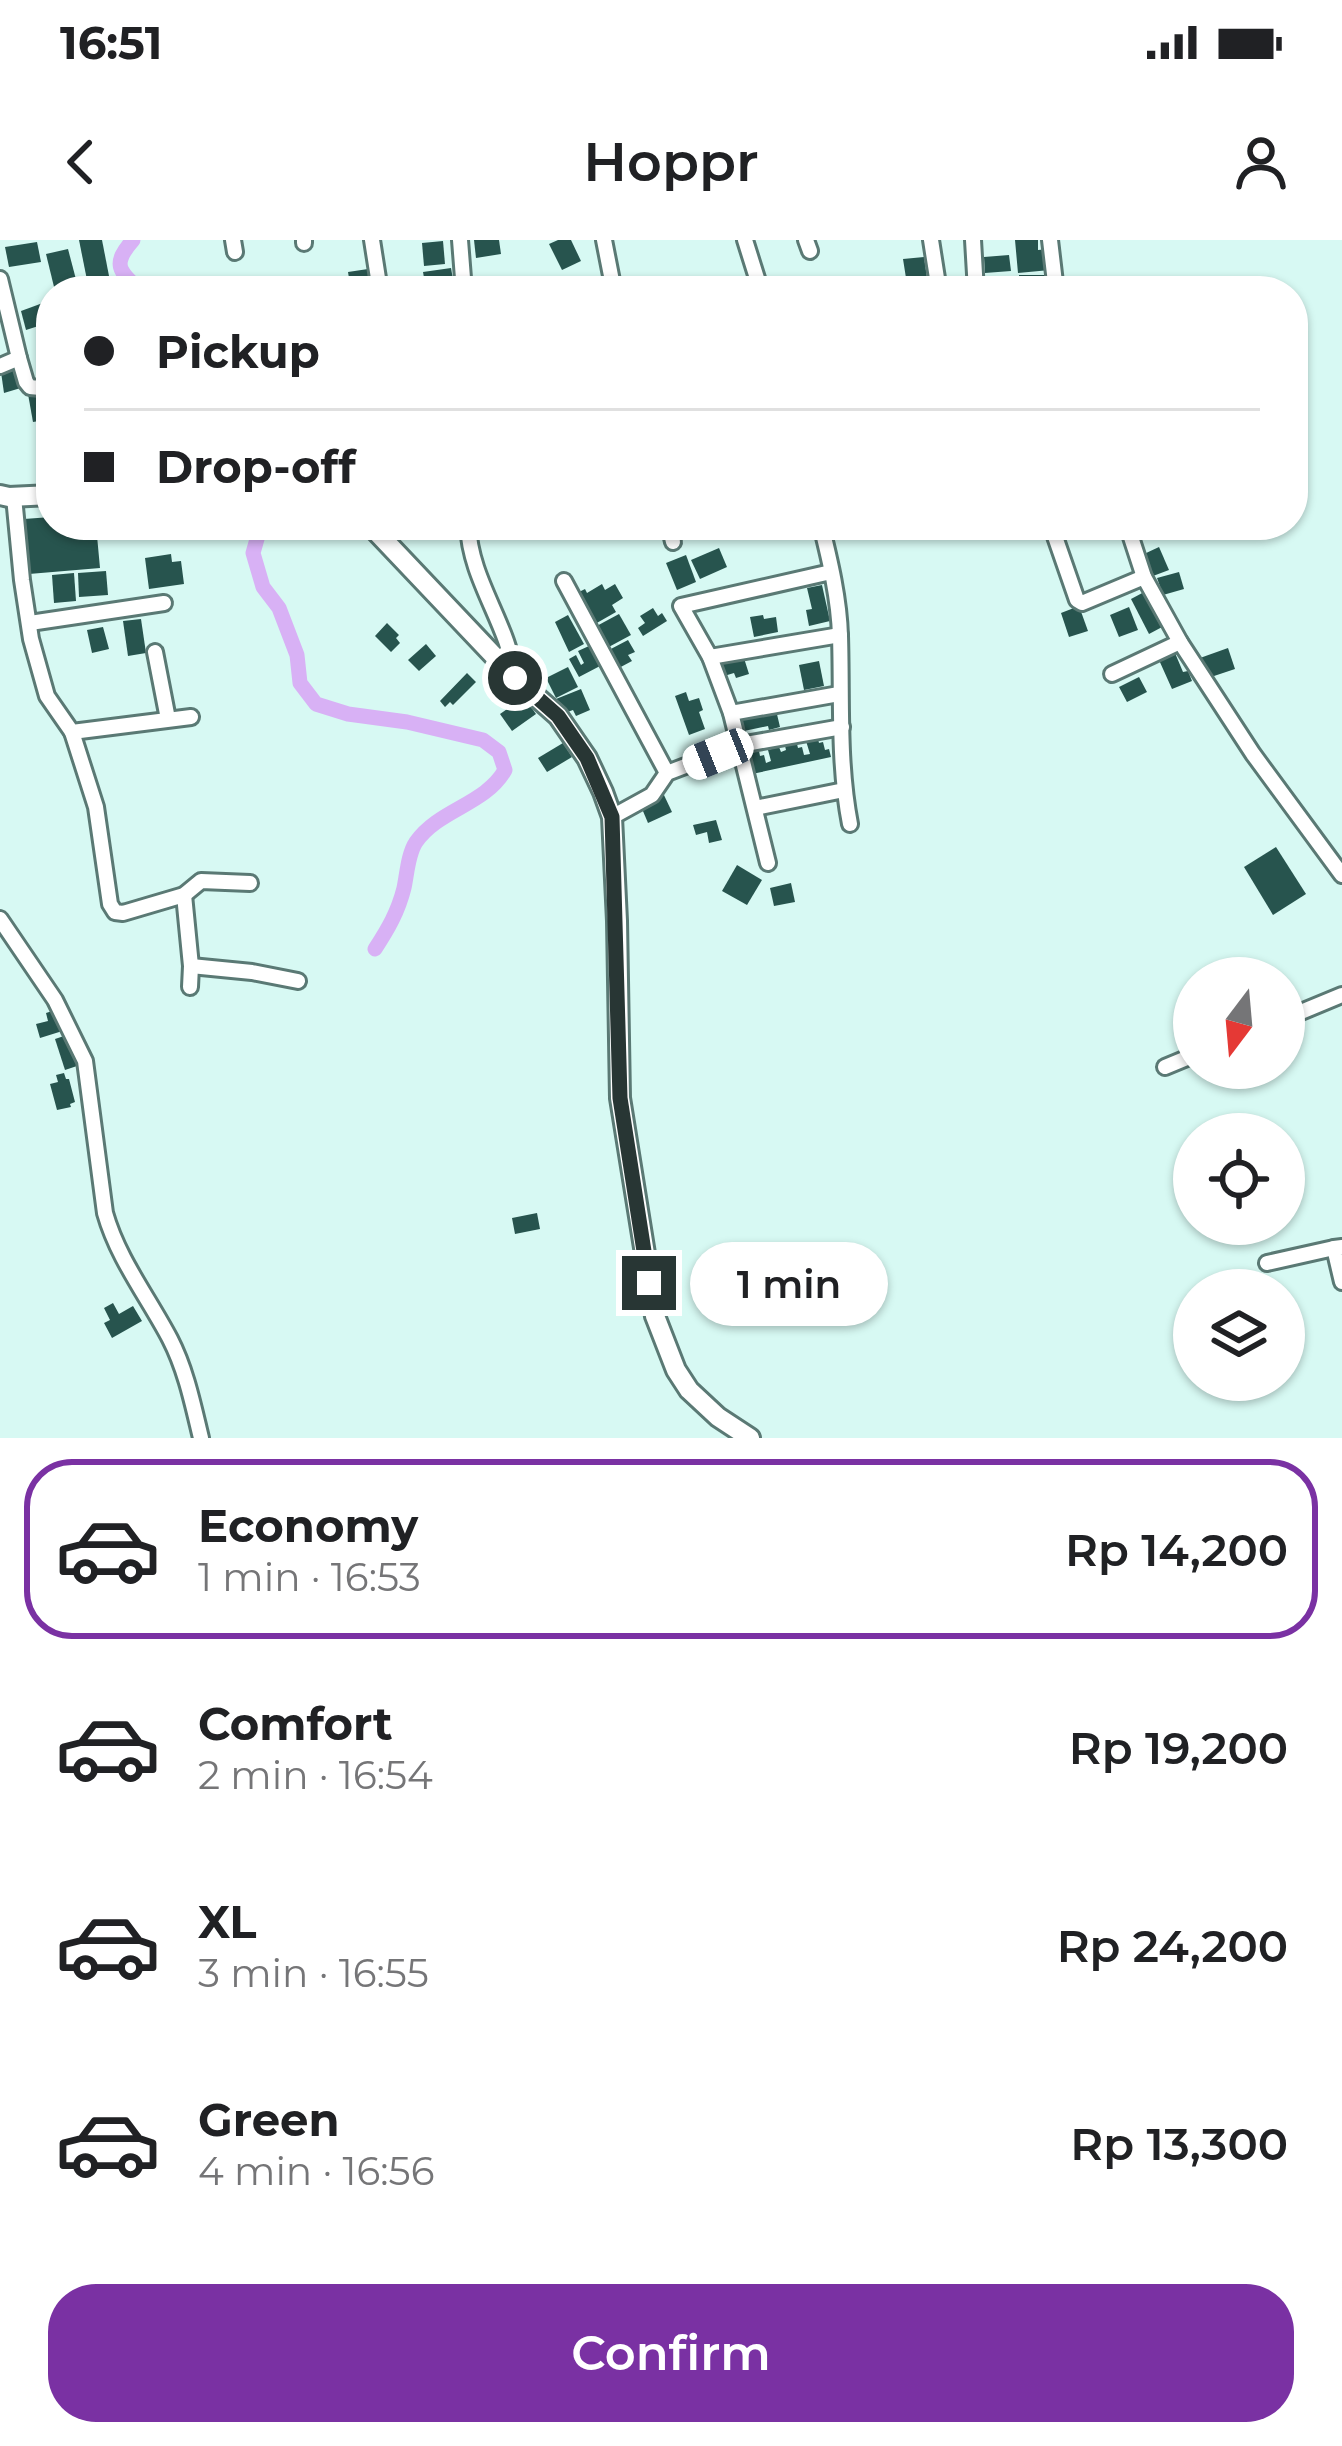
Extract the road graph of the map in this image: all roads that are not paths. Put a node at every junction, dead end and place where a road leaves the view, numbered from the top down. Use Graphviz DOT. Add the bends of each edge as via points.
graph roads {
  1 [pos="372,240"];
  2 [pos="460,240"];
  3 [pos="604,240"];
  4 [pos="745,240"];
  5 [pos="931,240"];
  6 [pos="974,240"];
  7 [pos="1050,240"];
  8 [pos="378,276"];
  9 [pos="463,276"];
  10 [pos="611,276"];
  11 [pos="756,276"];
  12 [pos="937,276"];
  13 [pos="975,276"];
  14 [pos="1054,276"];
  15 [pos="0,279"];
  16 [pos="19,358"];
  17 [pos="0,366"];
  18 [pos="36,388"];
  19 [pos="7,496"];
  20 [pos="384,540"];
  21 [pos="469,540"];
  22 [pos="824,540"];
  23 [pos="1056,540"];
  24 [pos="1132,540"];
  25 [pos="830,572"];
  26 [pos="1144,577"];
  27 [pos="564,581"];
  28 [pos="164,603"];
  29 [pos="30,623"];
  30 [pos="840,635"];
  31 [pos="1180,642"];
  32 [pos="155,652"];
  33 [pos="710,657"];
  34 [pos="1112,674"];
  35 [pos="515,678"];
  36 [pos="839,694"];
  37 [pos="731,712"];
  38 [pos="191,717"];
  39 [pos="168,719"];
  40 [pos="842,727"];
  41 [pos="72,731"];
  42 [pos="740,745"];
  43 [pos="667,773"];
  44 [pos="844,790"];
  45 [pos="755,808"];
  46 [pos="612,817"];
  47 [pos="850,824"];
  48 [pos="768,863"];
  49 [pos="1342,875"];
  50 [pos="250,883"];
  51 [pos="184,895"];
  52 [pos="0,919"];
  53 [pos="191,966"];
  54 [pos="298,982"];
  55 [pos="190,987"];
  56 [pos="1342,995"];
  57 [pos="1305,1010"];
  58 [pos="1173,1064"];
  59 [pos="1165,1067"];
  60 [pos="1338,1248"];
  61 [pos="1267,1263"];
  62 [pos="1342,1282"];
  63 [pos="202,1438"];
  64 [pos="750,1438"];
  1 -- 8 [label="street"];
  2 -- 9 [label="street"];
  3 -- 10 [label="street"];
  4 -- 11 [label="street"];
  5 -- 12 [label="street"];
  6 -- 13 [label="street"];
  7 -- 14 [label="street"];
  15 -- 16 [label="street"];
  16 -- 17 [label="street"];
  16 -- 18 [label="street"];
  19 -- 29 [label="street"];
  20 -- 35 [label="street"];
  21 -- 35 [label="street"];
  22 -- 25 [label="street"];
  23 -- 26 [label="street" via="1082,603"];
  24 -- 26 [label="street"];
  25 -- 30 [label="street"];
  25 -- 33 [label="street" via="681,605"];
  26 -- 31 [label="street"];
  27 -- 43 [label="street"];
  28 -- 29 [label="street"];
  29 -- 41 [label="street" via="47,696"];
  30 -- 33 [label="street"];
  30 -- 36 [label="street"];
  31 -- 34 [label="street"];
  31 -- 49 [label="street"];
  32 -- 39 [label="street"];
  33 -- 37 [label="street"];
  35 -- 46 [label="street" via="558,716"];
  36 -- 37 [label="street"];
  36 -- 40 [label="street"];
  37 -- 42 [label="street"];
  38 -- 39 [label="street"];
  39 -- 41 [label="street"];
  40 -- 42 [label="street"];
  40 -- 44 [label="street"];
  41 -- 51 [label="street" via="115,912"];
  42 -- 43 [label="street"];
  42 -- 45 [label="street"];
  43 -- 46 [label="street" via="652,795"];
  44 -- 45 [label="street"];
  44 -- 47 [label="street"];
  45 -- 48 [label="street"];
  46 -- 64 [label="street" via="620,1098 655,1316 689,1390"];
  50 -- 51 [label="street" via="201,881"];
  51 -- 53 [label="street"];
  52 -- 63 [label="street" via="85,1061 110,1232 171,1341"];
  53 -- 54 [label="street"];
  53 -- 55 [label="street"];
  56 -- 57 [label="street"];
  58 -- 59 [label="street"];
  60 -- 61 [label="street"];
  60 -- 62 [label="street"];
}
